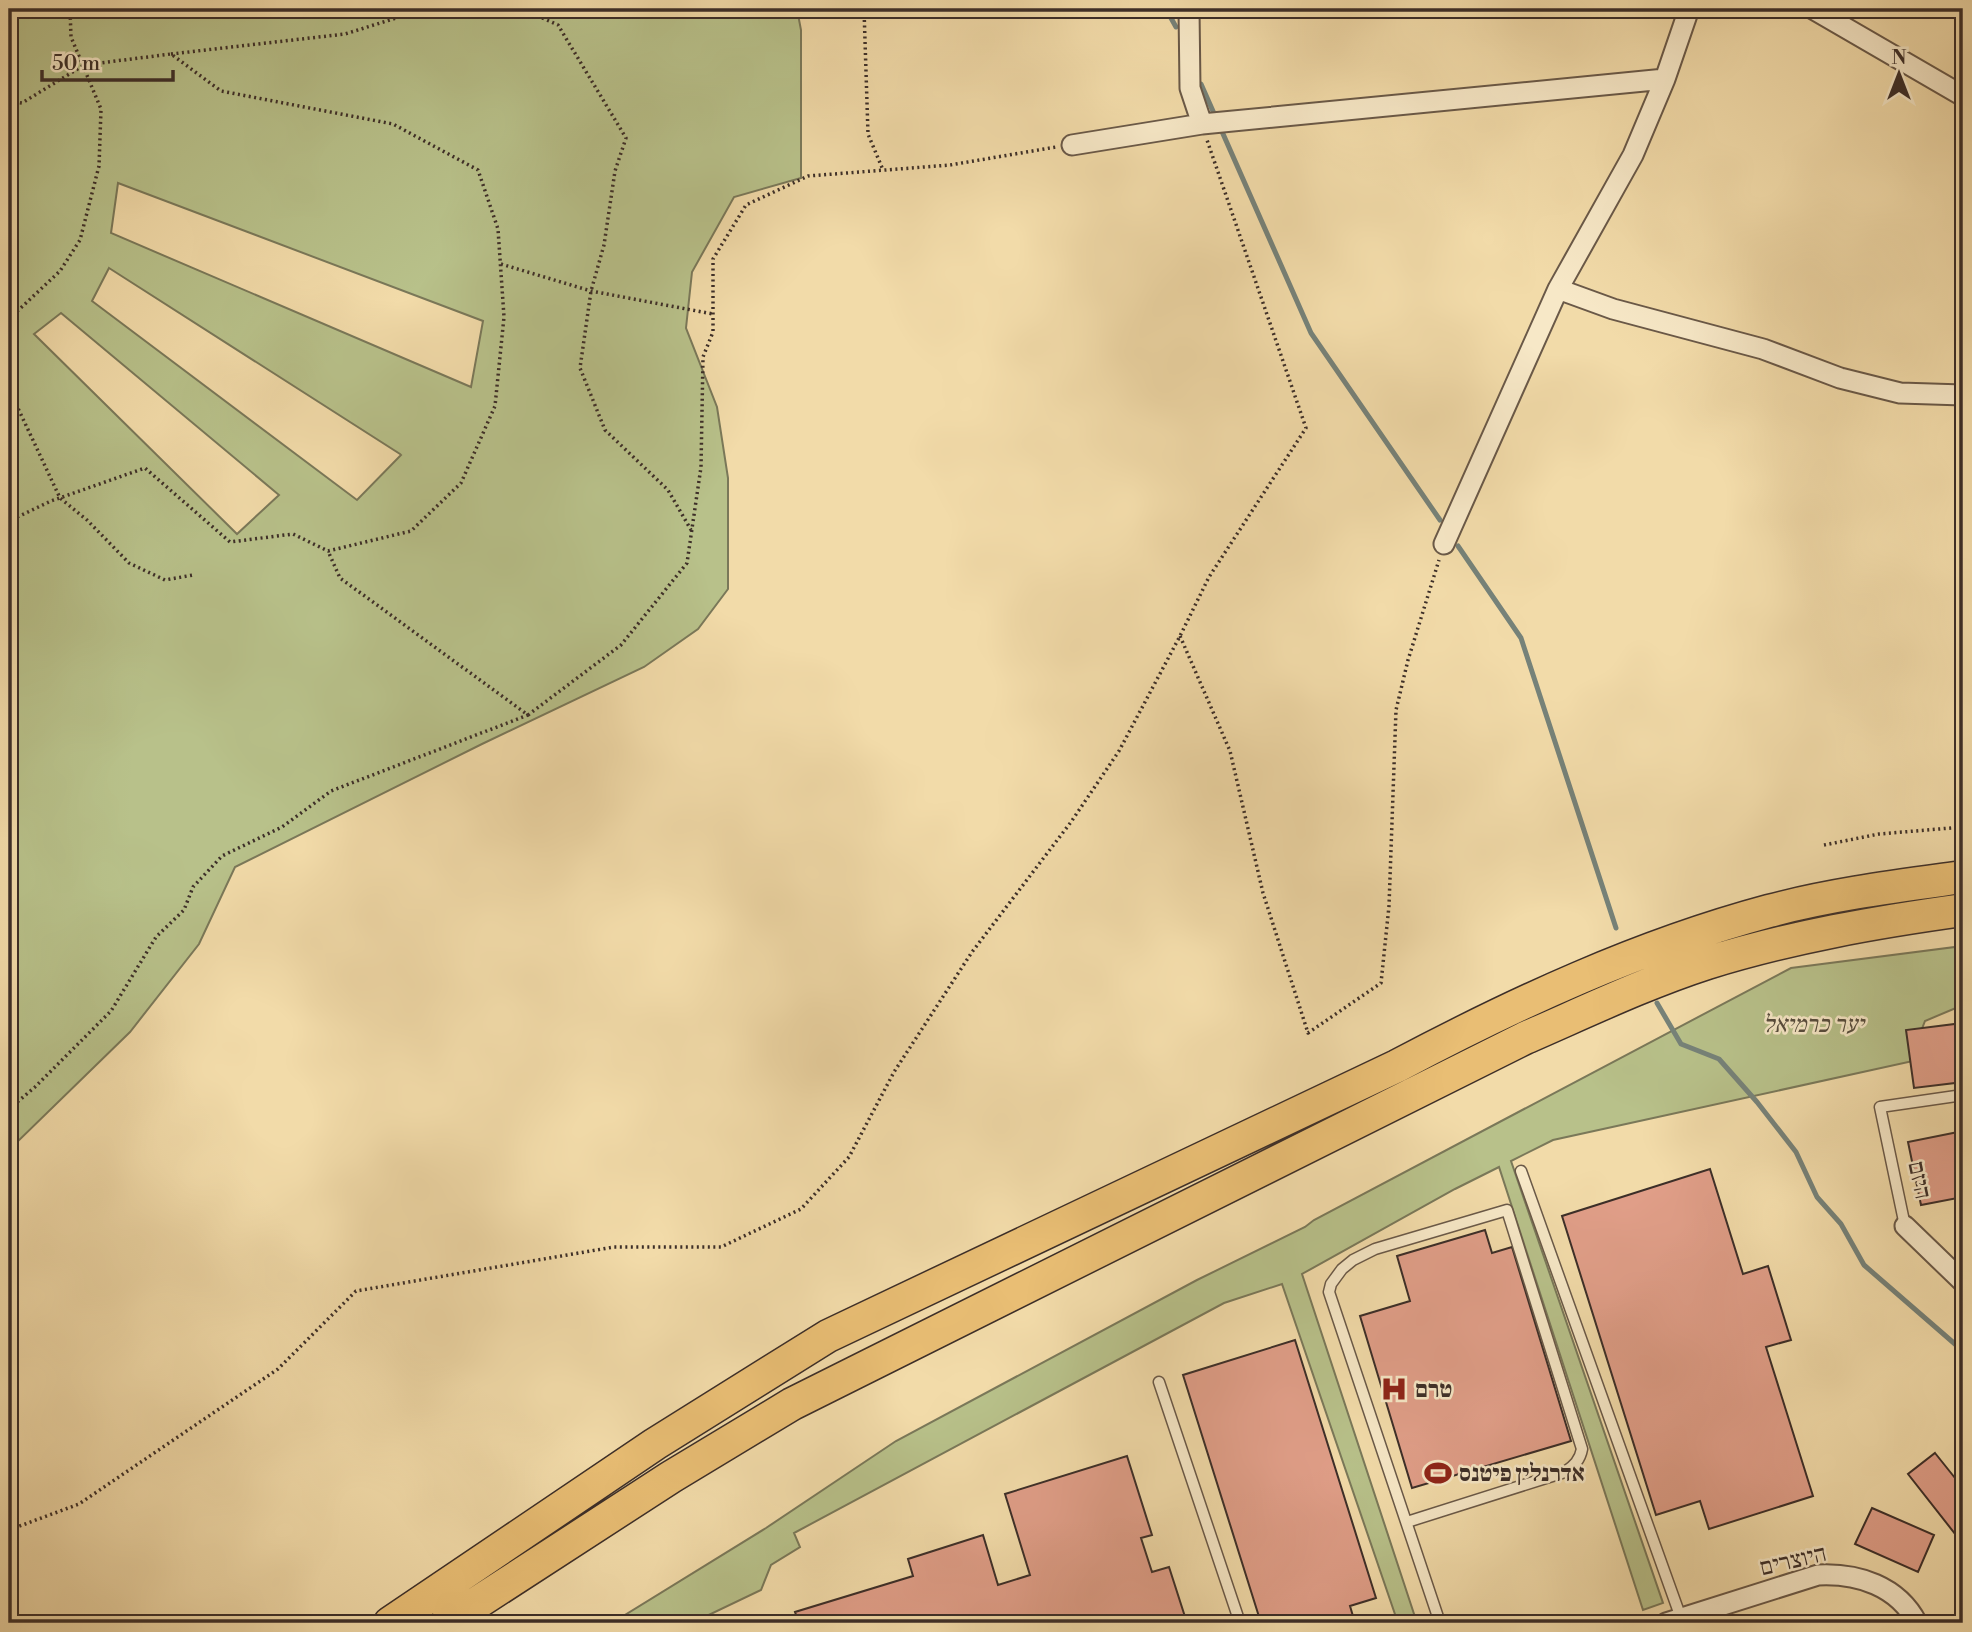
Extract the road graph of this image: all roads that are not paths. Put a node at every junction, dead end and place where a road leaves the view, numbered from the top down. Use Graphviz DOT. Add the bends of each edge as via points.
graph roads {
  1 [pos="1189,9"];
  2 [pos="1689,9"];
  3 [pos="1813,9"];
  4 [pos="1665,79"];
  5 [pos="1963,96"];
  6 [pos="1204,124"];
  7 [pos="1072,145"];
  8 [pos="1558,289"];
  9 [pos="1963,395"];
  10 [pos="1444,544"];
  11 [pos="1963,877"];
  12 [pos="1963,910"];
  13 [pos="1963,1095"];
  14 [pos="1521,1171"];
  15 [pos="1905,1226"];
  16 [pos="1963,1282"];
  17 [pos="1159,1382"];
  18 [pos="1407,1522"];
  19 [pos="1674,1621"];
  20 [pos="390,1623"];
  21 [pos="446,1623"];
  22 [pos="1240,1623"];
  23 [pos="1440,1623"];
  24 [pos="1917,1623"];
  1 -- 6 [label="street" via="1190,88"];
  2 -- 4 [label="street"];
  3 -- 5 [label="street"];
  4 -- 6 [label="street"];
  4 -- 8 [label="street" via="1633,155"];
  6 -- 7 [label="street"];
  8 -- 9 [label="street" via="1613,309 1763,349 1840,378 1900,393"];
  8 -- 10 [label="street"];
  11 -- 20 [label="highway" via="1844,895 1695,932 1617,961 1459,1033 828,1336 655,1444"];
  12 -- 21 [label="highway" via="1850,927 1755,949 1630,992 1525,1038 792,1404"];
  13 -- 15 [label="lane, היזם" via="1880,1107"];
  14 -- 19 [label="lane"];
  15 -- 16 [label="street, היזם"];
  17 -- 22 [label="lane"];
  18 -- 18 [label="lane" via="1329,1292 1331,1284 1342,1269 1375,1248 1507,1210 1581,1455 1573,1468 1559,1475"];
  18 -- 23 [label="lane"];
  19 -- 24 [label="street, היוצרים" via="1818,1575 1843,1574 1867,1580 1905,1602"];
}
